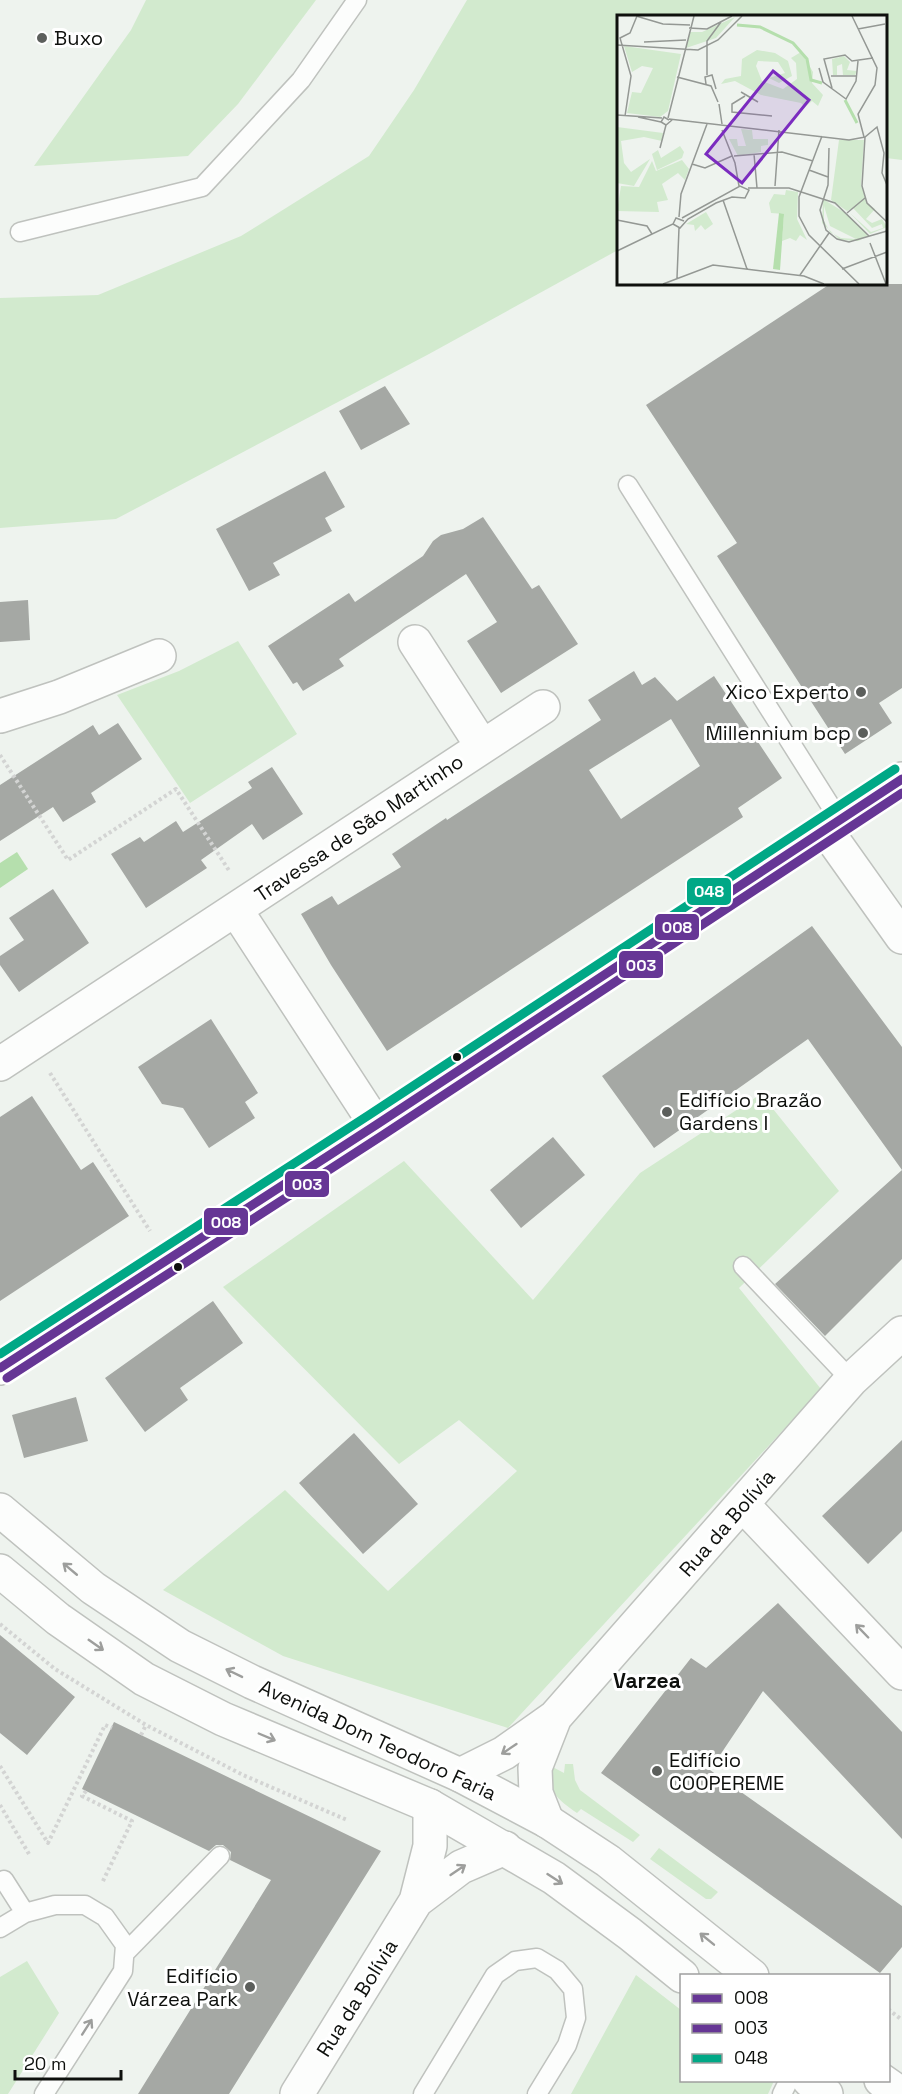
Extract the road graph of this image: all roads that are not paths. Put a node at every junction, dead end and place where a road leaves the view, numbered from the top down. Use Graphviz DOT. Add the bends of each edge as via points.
graph roads {
  1 [pos="357,0"];
  2 [pos="20,232"];
  3 [pos="628,485"];
  4 [pos="415,642"];
  5 [pos="159,656"];
  6 [pos="543,707"];
  7 [pos="0,716"];
  8 [pos="482,746"];
  9 [pos="902,779"];
  10 [pos="833,825"];
  11 [pos="236,910"];
  12 [pos="902,937"];
  13 [pos="0,1064"];
  14 [pos="376,1125"];
  15 [pos="743,1266"];
  16 [pos="902,1333"];
  17 [pos="0,1368"];
  18 [pos="851,1380"];
  19 [pos="743,1505"];
  20 [pos="0,1510"];
  21 [pos="0,1571"];
  22 [pos="902,1673"];
  23 [pos="555,1717"];
  24 [pos="460,1775"];
  25 [pos="430,1806"];
  26 [pos="547,1821"];
  27 [pos="505,1848"];
  28 [pos="220,1856"];
  29 [pos="4,1880"];
  30 [pos="416,1901"];
  31 [pos="25,1913"];
  32 [pos="0,1928"];
  33 [pos="125,1953"];
  34 [pos="749,1974"];
  35 [pos="680,1975"];
  36 [pos="811,2082"];
  37 [pos="884,2082"];
  38 [pos="44,2094"];
  39 [pos="297,2094"];
  40 [pos="423,2094"];
  41 [pos="537,2094"];
  42 [pos="826,2094"];
  43 [pos="901,2094"];
  1 -- 2 [label="lane" via="301,80 202,187"];
  3 -- 10 [label="lane"];
  4 -- 8 [label="main road, Travessa de São Martinho"];
  5 -- 7 [label="main road" via="59,697"];
  6 -- 8 [label="main road, Travessa de São Martinho"];
  8 -- 11 [label="main road, Travessa de São Martinho"];
  9 -- 10 [label="main road"];
  10 -- 12 [label="main road"];
  10 -- 14 [label="main road"];
  11 -- 13 [label="main road, Travessa de São Martinho"];
  11 -- 14 [label="main road, Travessa de São Martinho"];
  14 -- 17 [label="main road"];
  15 -- 18 [label="lane"];
  16 -- 18 [label="main road, Rua da Bolívia"];
  18 -- 19 [label="main road, Rua da Bolívia"];
  22 -- 19 [label="main road, one-way"];
  19 -- 23 [label="main road, Rua da Bolívia"];
  24 -- 20 [label="main road, Avenida Dom Teodoro Faria, one-way" via="180,1646 93,1588"];
  21 -- 25 [label="main road, Avenida Dom Teodoro Faria, one-way" via="58,1619 144,1679 223,1719"];
  23 -- 24 [label="main road, Rua da Bolívia, one-way" via="504,1753"];
  23 -- 26 [label="main road, Rua da Bolívia" via="535,1768 536,1793"];
  24 -- 26 [label="main road, Avenida Dom Teodoro Faria"];
  25 -- 27 [label="main road, Avenida Dom Teodoro Faria"];
  25 -- 30 [label="main road, Rua da Bolívia" via="430,1846"];
  34 -- 26 [label="main road, Avenida Dom Teodoro Faria, one-way" via="608,1861"];
  30 -- 27 [label="main road, Rua da Bolívia, one-way" via="461,1867"];
  27 -- 35 [label="main road, Avenida Dom Teodoro Faria, one-way" via="597,1909"];
  28 -- 33 [label="lane"];
  29 -- 31 [label="lane"];
  30 -- 39 [label="main road, Rua da Bolívia"];
  31 -- 32 [label="lane"];
  31 -- 33 [label="lane" via="55,1905 85,1905 105,1917 126,1945"];
  38 -- 33 [label="lane, one-way" via="123,1971"];
  36 -- 42 [label="main road"];
  37 -- 43 [label="main road"];
  40 -- 41 [label="lane" via="495,1975 515,1961 537,1958 557,1970 573,1989 576,2018 567,2045"];
}
